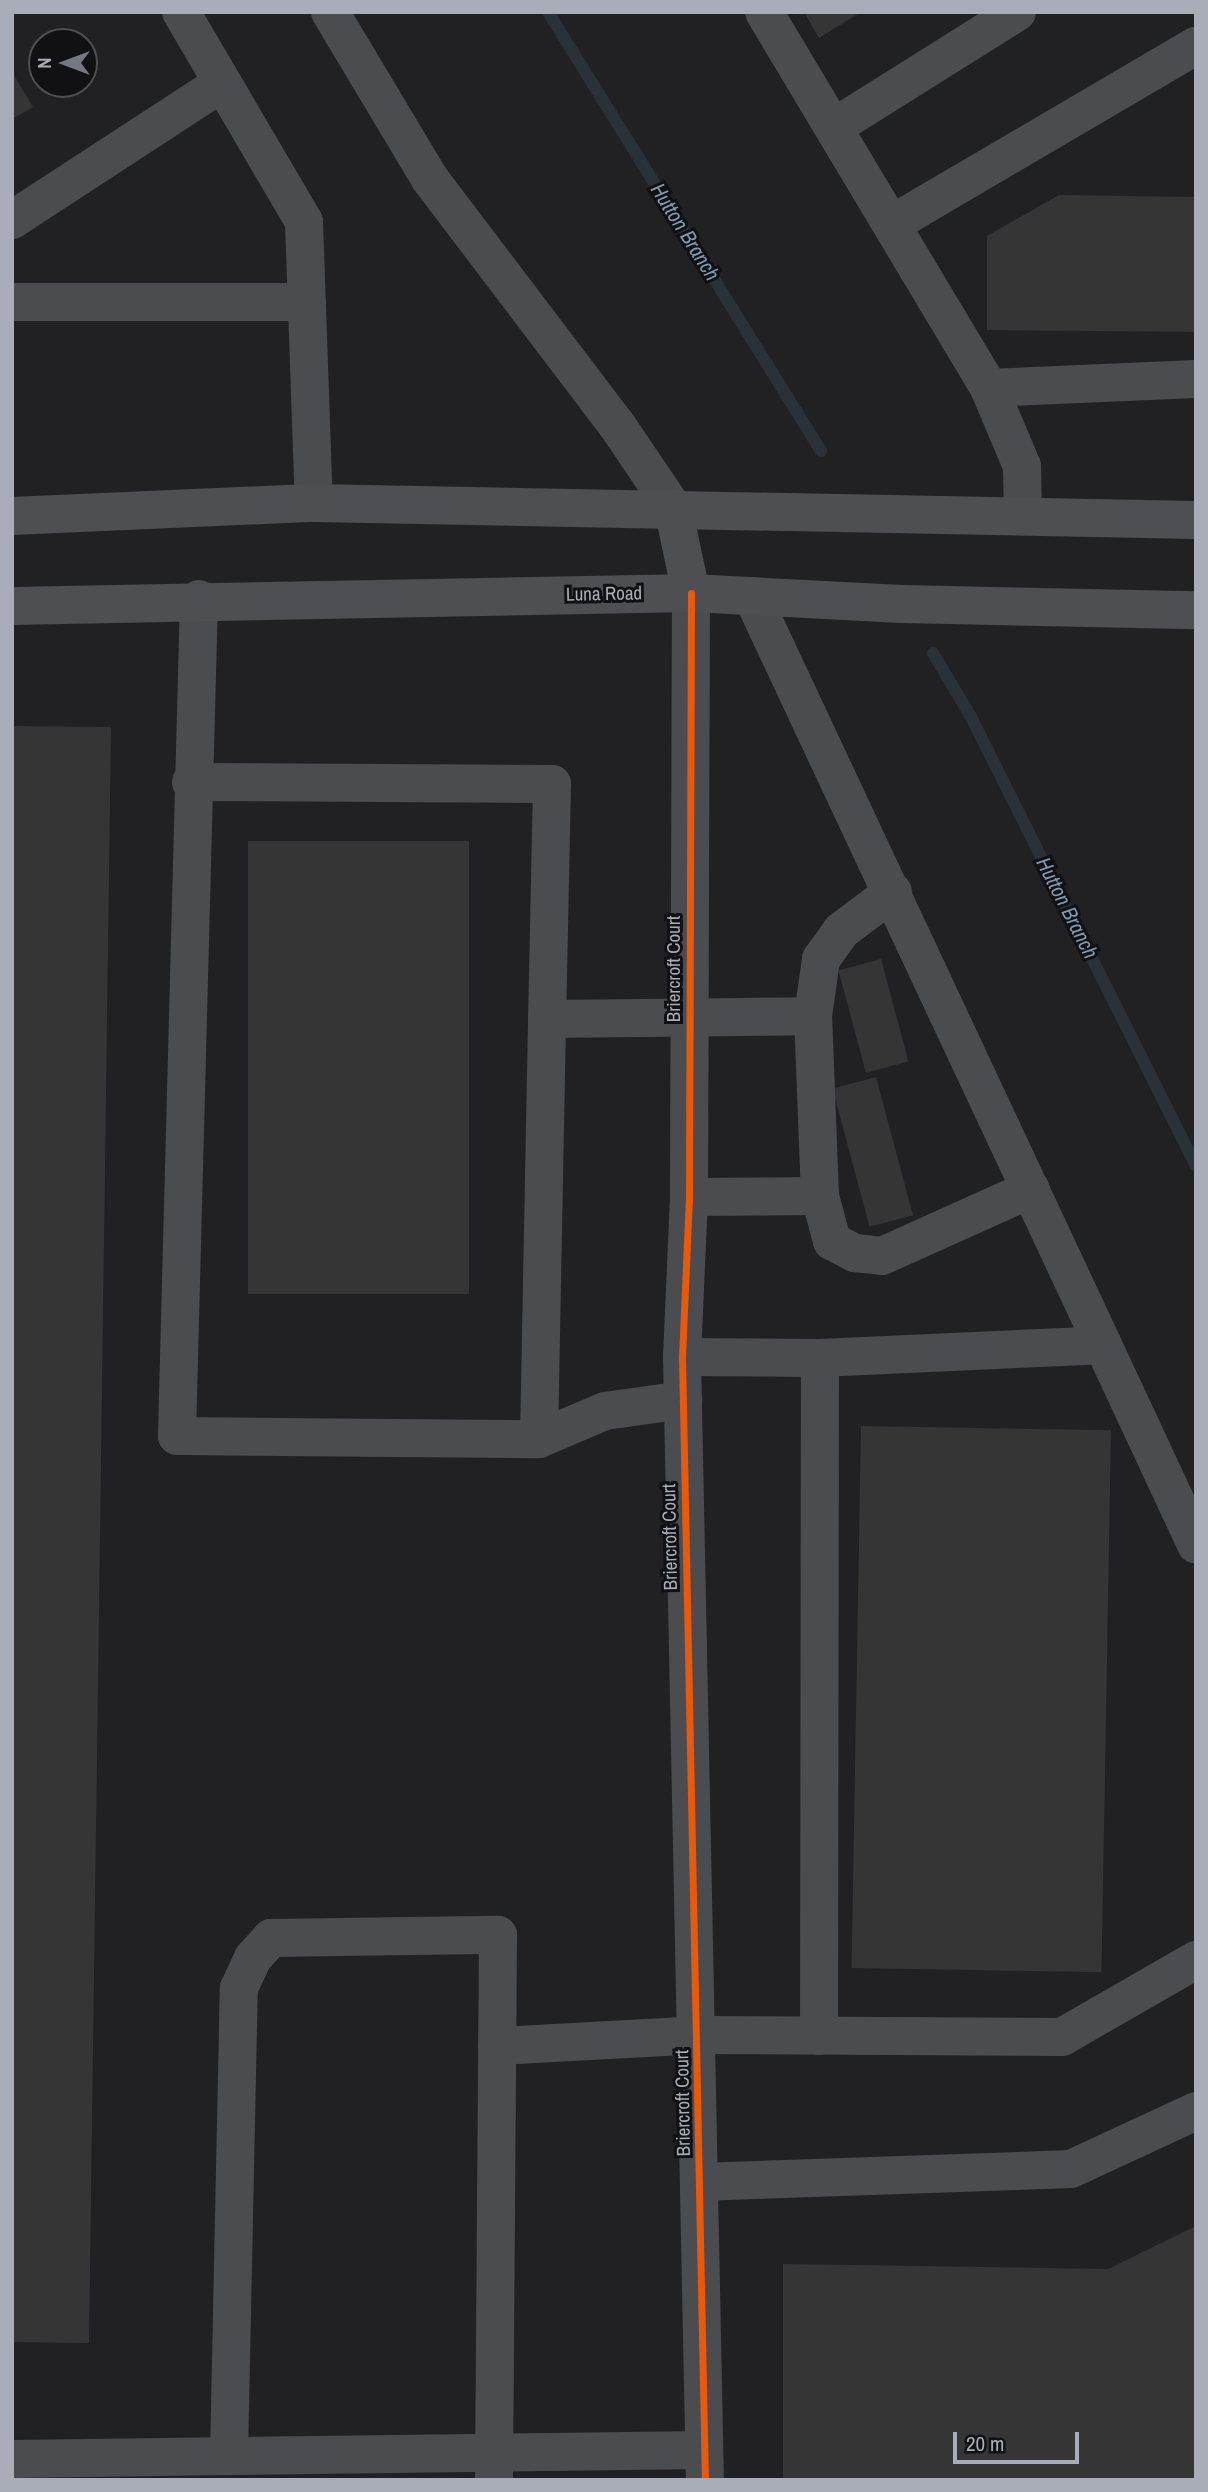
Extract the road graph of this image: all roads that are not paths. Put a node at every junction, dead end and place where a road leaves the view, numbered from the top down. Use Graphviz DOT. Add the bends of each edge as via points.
graph roads {
  1 [pos="181,12"];
  2 [pos="330,12"];
  3 [pos="764,12"];
  4 [pos="1017,12"];
  5 [pos="1196,46"];
  6 [pos="222,83"];
  7 [pos="834,127"];
  8 [pos="12,220"];
  9 [pos="892,224"];
  10 [pos="12,302"];
  11 [pos="307,302"];
  12 [pos="1196,379"];
  13 [pos="989,388"];
  14 [pos="314,503"];
  15 [pos="673,508"];
  16 [pos="12,516"];
  17 [pos="1023,516"];
  18 [pos="1196,520"];
  19 [pos="691,593"];
  20 [pos="752,596"];
  21 [pos="199,599"];
  22 [pos="12,606"];
  23 [pos="1196,610"];
  24 [pos="191,782"];
  25 [pos="893,892"];
  26 [pos="813,1016"];
  27 [pos="690,1017"];
  28 [pos="547,1019"];
  29 [pos="1031,1189"];
  30 [pos="689,1196"];
  31 [pos="820,1196"];
  32 [pos="1103,1345"];
  33 [pos="682,1357"];
  34 [pos="820,1358"];
  35 [pos="683,1401"];
  36 [pos="539,1439"];
  37 [pos="1196,1544"];
  38 [pos="1196,1961"];
  39 [pos="697,2035"];
  40 [pos="819,2036"];
  41 [pos="497,2046"];
  42 [pos="1196,2111"];
  43 [pos="700,2182"];
  44 [pos="229,2456"];
  45 [pos="12,2459"];
  46 [pos="704,2465"];
  47 [pos="494,2466"];
  1 -- 6 [label="street"];
  2 -- 15 [label="street" via="430,179"];
  3 -- 7 [label="street"];
  4 -- 7 [label="street"];
  5 -- 9 [label="street"];
  6 -- 8 [label="street"];
  6 -- 11 [label="street" via="304,222"];
  7 -- 9 [label="street"];
  9 -- 13 [label="street"];
  10 -- 11 [label="street"];
  11 -- 14 [label="street"];
  12 -- 13 [label="street"];
  13 -- 17 [label="street" via="1022,466"];
  14 -- 15 [label="main road"];
  14 -- 16 [label="main road"];
  15 -- 17 [label="main road"];
  15 -- 19 [label="main road"];
  17 -- 18 [label="main road"];
  19 -- 20 [label="main road, Luna Road"];
  19 -- 21 [label="main road, Luna Road"];
  19 -- 27 [label="street, Briercroft Court"];
  20 -- 23 [label="main road, Luna Road"];
  20 -- 25 [label="street"];
  21 -- 22 [label="main road, Luna Road"];
  21 -- 24 [label="street"];
  24 -- 28 [label="street" via="552,784"];
  24 -- 36 [label="street" via="177,1437"];
  25 -- 26 [label="street" via="841,931 821,959"];
  25 -- 29 [label="street"];
  26 -- 27 [label="street"];
  26 -- 31 [label="street"];
  27 -- 28 [label="street"];
  27 -- 30 [label="street, Briercroft Court"];
  28 -- 36 [label="street"];
  29 -- 31 [label="street" via="882,1256 855,1253 832,1241"];
  29 -- 32 [label="street"];
  30 -- 31 [label="street"];
  30 -- 33 [label="street, Briercroft Court"];
  32 -- 34 [label="street"];
  32 -- 37 [label="street"];
  33 -- 34 [label="street"];
  33 -- 35 [label="street, Briercroft Court"];
  34 -- 40 [label="street"];
  35 -- 36 [label="street" via="605,1411"];
  35 -- 39 [label="street, Briercroft Court"];
  38 -- 40 [label="street" via="1062,2038"];
  39 -- 40 [label="street"];
  39 -- 41 [label="street"];
  39 -- 43 [label="street, Briercroft Court"];
  41 -- 44 [label="street" via="498,1935 271,1938 253,1958 239,1989"];
  41 -- 47 [label="street"];
  42 -- 43 [label="street" via="1071,2169"];
  43 -- 46 [label="street, Briercroft Court"];
  44 -- 45 [label="street"];
  44 -- 47 [label="street"];
  46 -- 47 [label="street"];
}
